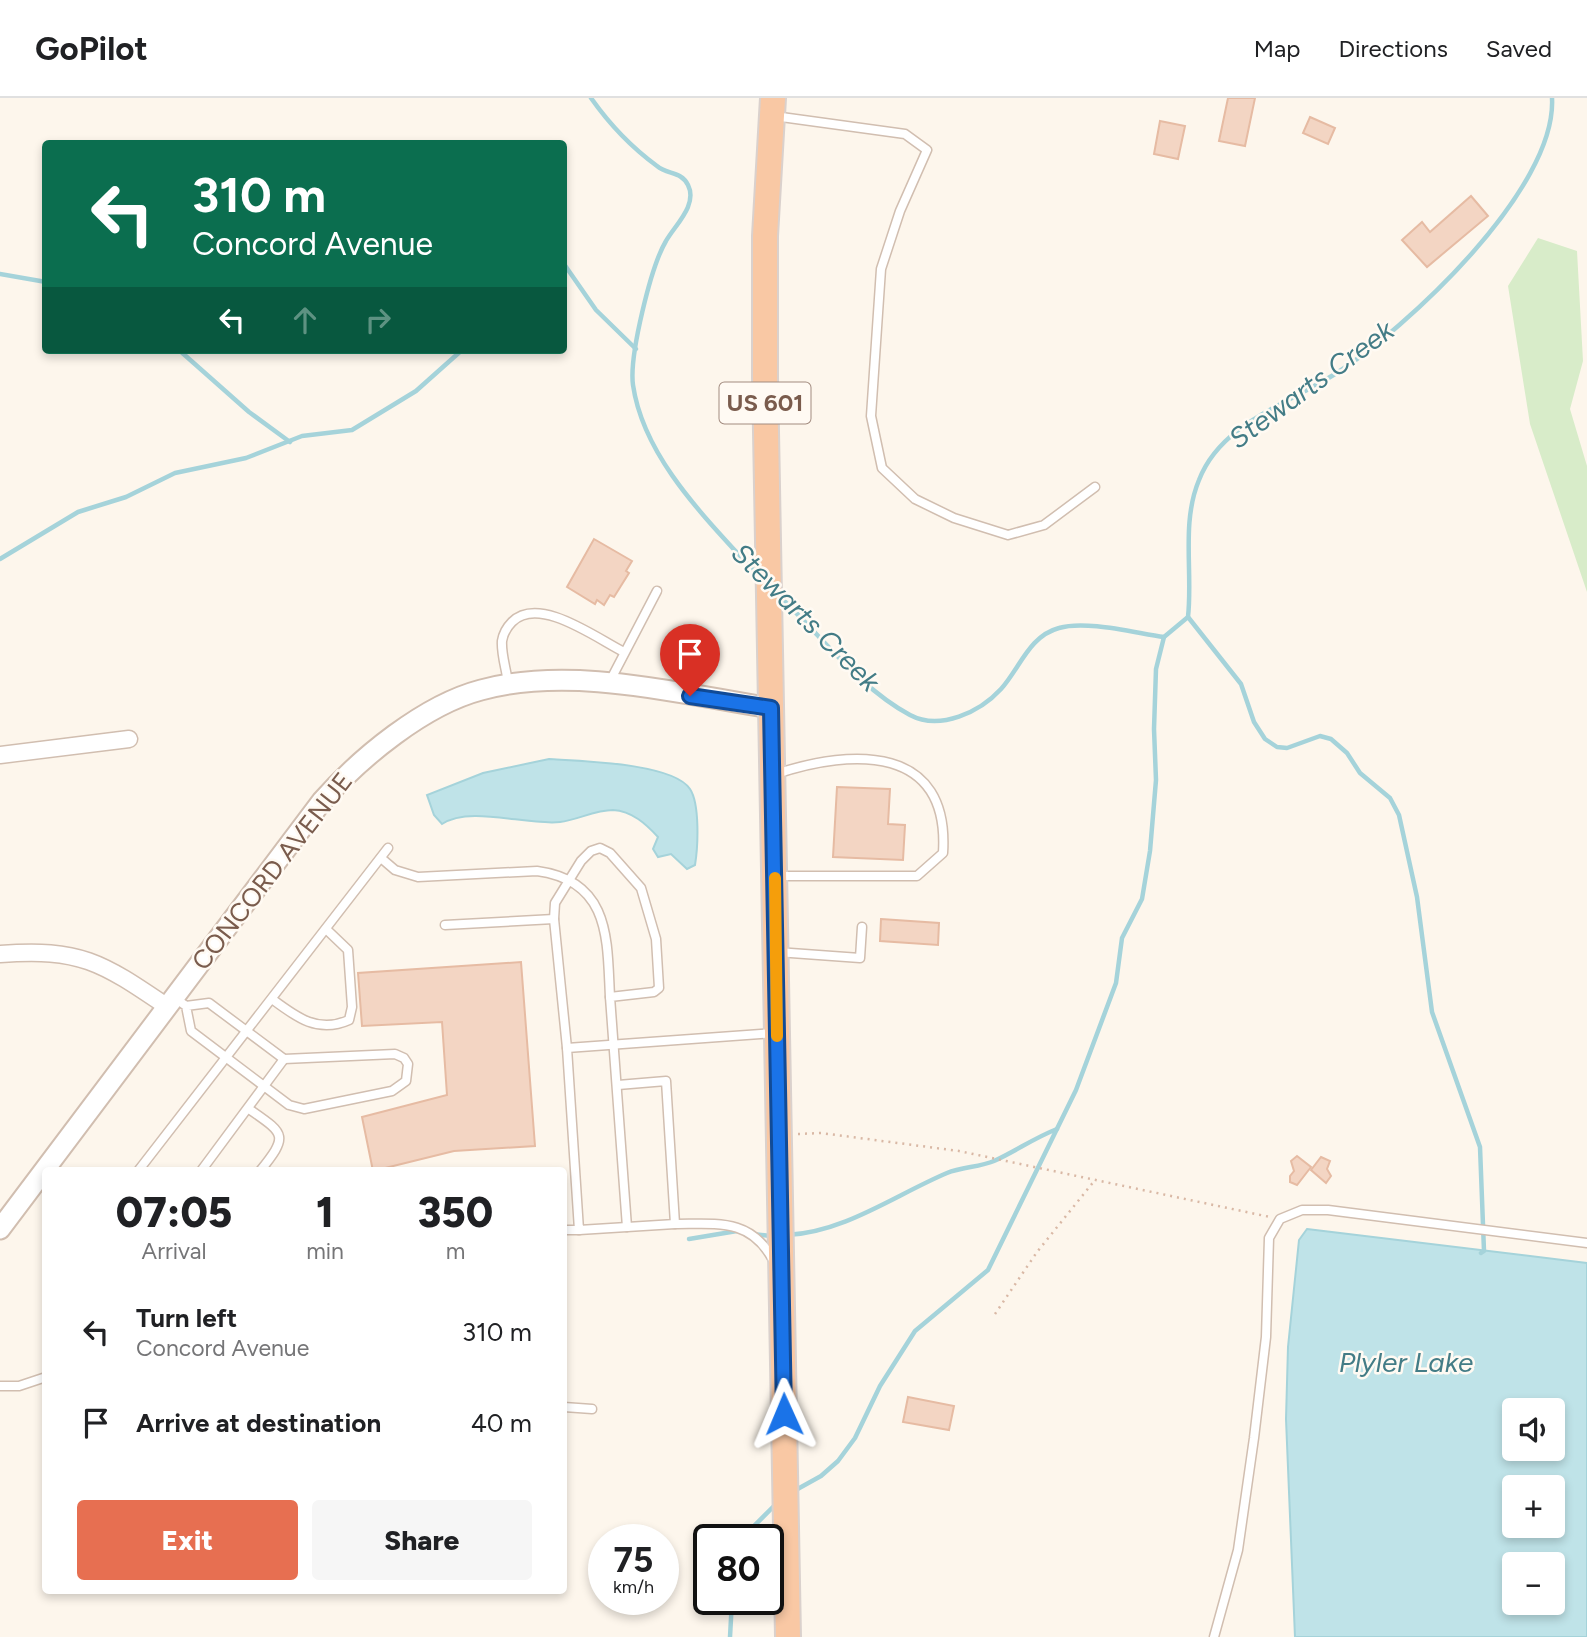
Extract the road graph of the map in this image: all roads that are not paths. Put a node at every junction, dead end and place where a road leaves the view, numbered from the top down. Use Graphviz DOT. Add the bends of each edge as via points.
graph roads {
  1 [pos="772,107"];
  2 [pos="1095,487"];
  3 [pos="657,591"];
  4 [pos="624,652"];
  5 [pos="608,683"];
  6 [pos="509,685"];
  7 [pos="771,708"];
  8 [pos="129,739"];
  9 [pos="0,755"];
  10 [pos="773,775"];
  11 [pos="388,848"];
  12 [pos="381,858"];
  13 [pos="775,876"];
  14 [pos="566,881"];
  15 [pos="554,919"];
  16 [pos="445,925"];
  17 [pos="862,927"];
  18 [pos="326,929"];
  19 [pos="777,952"];
  20 [pos="0,954"];
  21 [pos="610,997"];
  22 [pos="272,999"];
  23 [pos="175,1003"];
  24 [pos="247,1032"];
  25 [pos="777,1032"];
  26 [pos="615,1045"];
  27 [pos="567,1048"];
  28 [pos="226,1058"];
  29 [pos="285,1059"];
  30 [pos="618,1085"];
  31 [pos="265,1088"];
  32 [pos="249,1109"];
  33 [pos="48,1167"];
  34 [pos="141,1167"];
  35 [pos="204,1167"];
  36 [pos="263,1167"];
  37 [pos="42,1175"];
  38 [pos="675,1224"];
  39 [pos="627,1227"];
  40 [pos="0,1229"];
  41 [pos="567,1230"];
  42 [pos="579,1230"];
  43 [pos="1587,1243"];
  44 [pos="781,1274"];
  45 [pos="42,1378"];
  46 [pos="0,1386"];
  47 [pos="567,1407"];
  48 [pos="592,1409"];
  49 [pos="788,1637"];
  50 [pos="1214,1637"];
  1 -- 2 [label="lane" via="905,134 927,150 881,270 871,416 882,468 915,499 1008,535 1044,525"];
  1 -- 7 [label="highway, US 601" via="765,236"];
  3 -- 4 [label="lane"];
  4 -- 5 [label="lane"];
  4 -- 6 [label="lane" via="544,611 529,613 516,618 502,640"];
  5 -- 6 [label="street, CONCORD AVENUE" via="532,681"];
  5 -- 7 [label="street, CONCORD AVENUE"];
  6 -- 23 [label="street, CONCORD AVENUE" via="480,690 437,709 345,774"];
  7 -- 10 [label="highway, US 601"];
  8 -- 9 [label="street"];
  10 -- 13 [label="highway, US 601"];
  10 -- 13 [label="lane" via="835,759 875,759 909,770 933,793 944,823 943,853 917,876"];
  11 -- 12 [label="lane"];
  12 -- 14 [label="lane" via="395,870 418,877 537,871"];
  12 -- 18 [label="lane"];
  13 -- 19 [label="highway, US 601"];
  14 -- 15 [label="lane" via="555,903"];
  14 -- 21 [label="lane" via="582,891 602,917"];
  14 -- 21 [label="lane" via="581,861 600,848 641,888 656,939 659,988"];
  15 -- 16 [label="lane"];
  15 -- 27 [label="lane"];
  17 -- 19 [label="lane" via="860,958"];
  18 -- 22 [label="lane"];
  18 -- 22 [label="lane" via="348,950 349,1020 328,1026 311,1024"];
  19 -- 25 [label="highway, US 601"];
  20 -- 23 [label="street" via="74,955"];
  21 -- 26 [label="lane"];
  22 -- 24 [label="lane"];
  23 -- 24 [label="lane" via="209,1003"];
  23 -- 28 [label="lane" via="191,1031"];
  23 -- 33 [label="street, CONCORD AVENUE"];
  24 -- 28 [label="lane"];
  24 -- 29 [label="lane"];
  25 -- 26 [label="lane"];
  25 -- 44 [label="highway, US 601"];
  26 -- 27 [label="lane"];
  26 -- 30 [label="lane"];
  27 -- 42 [label="lane"];
  28 -- 31 [label="lane"];
  28 -- 34 [label="lane"];
  29 -- 31 [label="lane"];
  29 -- 31 [label="lane" via="395,1054 404,1058 409,1071 401,1087 392,1091 317,1108 289,1105"];
  30 -- 38 [label="lane" via="666,1081"];
  30 -- 39 [label="lane"];
  31 -- 32 [label="lane"];
  32 -- 35 [label="lane"];
  32 -- 36 [label="lane" via="281,1136 278,1149"];
  37 -- 40 [label="street, CONCORD AVENUE"];
  38 -- 39 [label="lane"];
  38 -- 44 [label="lane" via="736,1226 748,1231 768,1250"];
  39 -- 42 [label="lane"];
  41 -- 42 [label="lane"];
  43 -- 50 [label="lane" via="1328,1210 1303,1210 1280,1219 1269,1238 1266,1337 1238,1550"];
  44 -- 49 [label="highway, US 601"];
  45 -- 46 [label="lane"];
  47 -- 48 [label="lane"];
}
